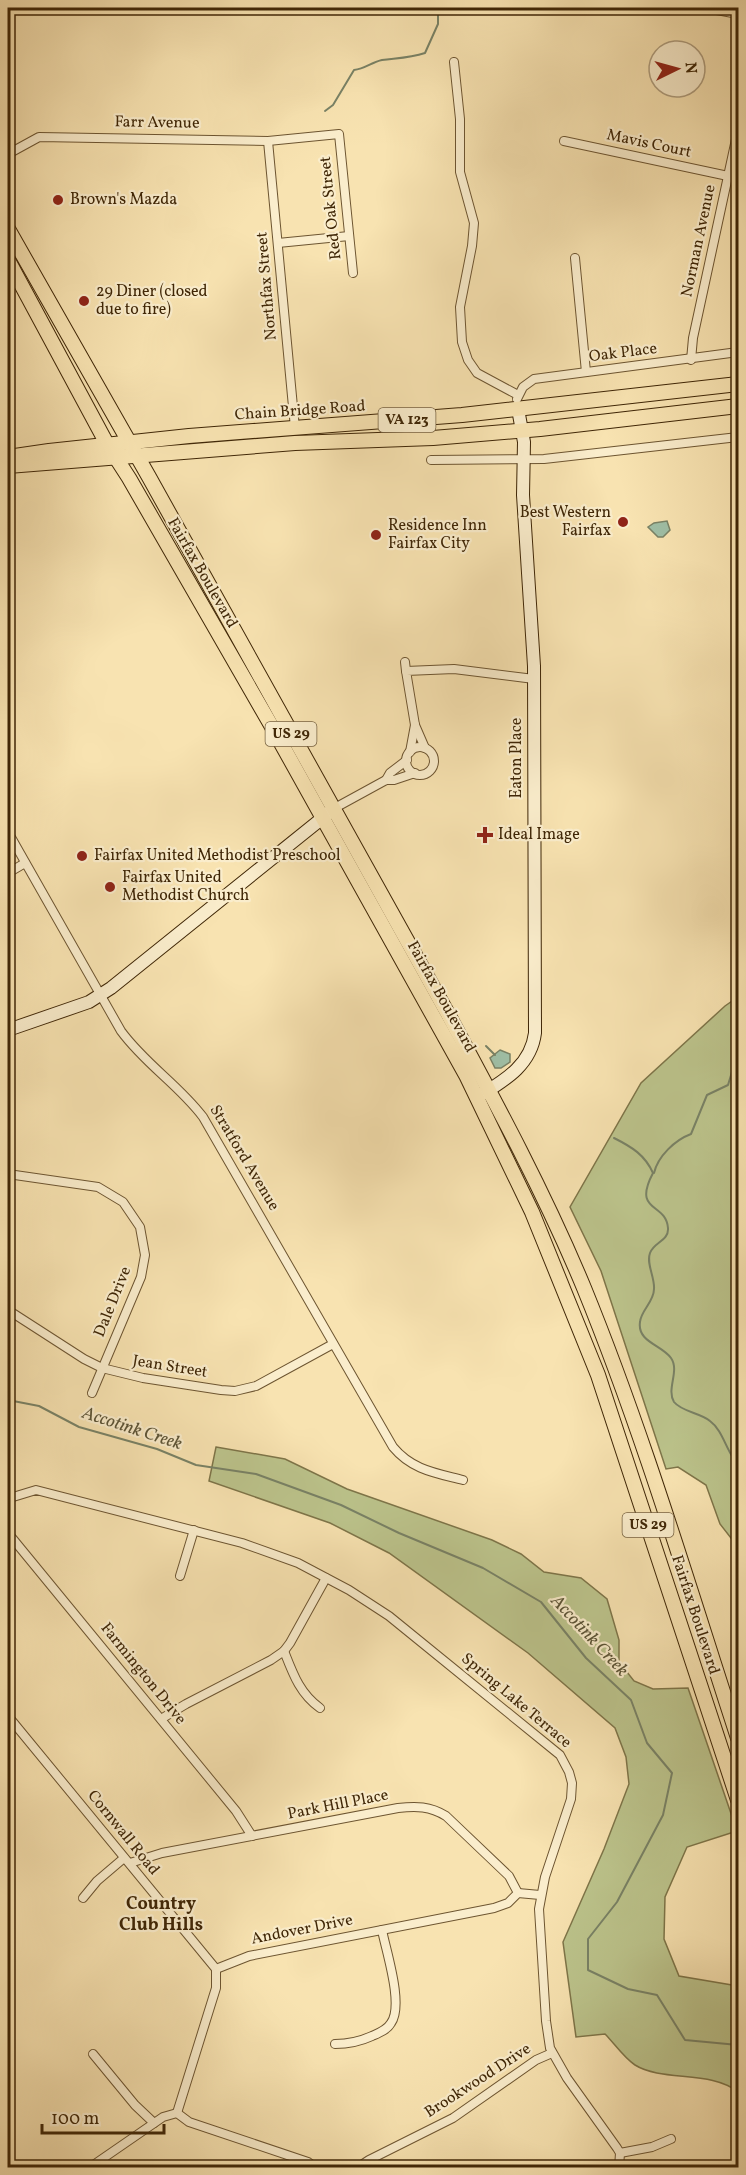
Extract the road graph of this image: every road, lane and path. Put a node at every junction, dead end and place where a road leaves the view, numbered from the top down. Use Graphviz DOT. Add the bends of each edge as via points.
graph roads {
  1 [pos="706,8"];
  2 [pos="738,14"];
  3 [pos="454,62"];
  4 [pos="738,130"];
  5 [pos="309,137"];
  6 [pos="268,141"];
  7 [pos="564,141"];
  8 [pos="8,154"];
  9 [pos="728,176"];
  10 [pos="8,229"];
  11 [pos="349,236"];
  12 [pos="278,243"];
  13 [pos="575,258"];
  14 [pos="8,260"];
  15 [pos="353,273"];
  16 [pos="738,352"];
  17 [pos="691,360"];
  18 [pos="586,372"];
  19 [pos="738,384"];
  20 [pos="518,402"];
  21 [pos="738,406"];
  22 [pos="295,428"];
  23 [pos="522,430"];
  24 [pos="738,437"];
  25 [pos="428,439"];
  26 [pos="107,444"];
  27 [pos="132,449"];
  28 [pos="8,457"];
  29 [pos="115,457"];
  30 [pos="524,458"];
  31 [pos="431,460"];
  32 [pos="8,466"];
  33 [pos="534,679"];
  34 [pos="415,725"];
  35 [pos="425,748"];
  36 [pos="408,756"];
  37 [pos="415,773"];
  38 [pos="386,780"];
  39 [pos="333,809"];
  40 [pos="322,818"];
  41 [pos="8,832"];
  42 [pos="25,863"];
  43 [pos="8,873"];
  44 [pos="101,995"];
  45 [pos="8,1030"];
  46 [pos="490,1089"];
  47 [pos="477,1097"];
  48 [pos="8,1174"];
  49 [pos="8,1310"];
  50 [pos="333,1344"];
  51 [pos="102,1368"];
  52 [pos="92,1393"];
  53 [pos="463,1480"];
  54 [pos="8,1502"];
  55 [pos="194,1530"];
  56 [pos="8,1533"];
  57 [pos="180,1576"];
  58 [pos="326,1578"];
  59 [pos="284,1651"];
  60 [pos="320,1708"];
  61 [pos="8,1716"];
  62 [pos="161,1719"];
  63 [pos="738,1738"];
  64 [pos="738,1800"];
  65 [pos="252,1836"];
  66 [pos="127,1861"];
  67 [pos="518,1893"];
  68 [pos="540,1895"];
  69 [pos="83,1898"];
  70 [pos="382,1930"];
  71 [pos="216,1970"];
  72 [pos="335,2044"];
  73 [pos="552,2053"];
  74 [pos="93,2054"];
  75 [pos="177,2113"];
  76 [pos="154,2123"];
  77 [pos="671,2139"];
  78 [pos="620,2153"];
  79 [pos="88,2168"];
  80 [pos="316,2168"];
  81 [pos="357,2168"];
  82 [pos="619,2168"];
  1 -- 2 [label="street"];
  3 -- 20 [label="street" via="460,172 474,223 459,307 462,342 477,373"];
  4 -- 9 [label="street, Norman Avenue"];
  5 -- 6 [label="street, Farr Avenue"];
  5 -- 11 [label="street, Red Oak Street" via="339,134"];
  6 -- 8 [label="street, Farr Avenue" via="39,137"];
  6 -- 12 [label="street, Northfax Street"];
  7 -- 9 [label="street, Mavis Court"];
  9 -- 17 [label="street, Norman Avenue"];
  10 -- 27 [label="main road, Fairfax Boulevard / US 29"];
  11 -- 12 [label="street"];
  11 -- 15 [label="street, Red Oak Street"];
  12 -- 22 [label="street, Northfax Street"];
  13 -- 18 [label="street"];
  14 -- 26 [label="main road, Fairfax Boulevard / US 29"];
  16 -- 17 [label="street, Oak Place"];
  17 -- 18 [label="street, Oak Place"];
  18 -- 20 [label="street, Oak Place" via="534,379 526,384"];
  19 -- 20 [label="main road, Chain Bridge Road / VA 123"];
  20 -- 22 [label="main road, Chain Bridge Road / VA 123" via="426,419"];
  20 -- 23 [label="street, Eaton Place"];
  21 -- 23 [label="main road, Chain Bridge Road / VA 123"];
  22 -- 25 [label="main road" via="312,436 405,432"];
  22 -- 27 [label="main road, Chain Bridge Road / VA 123"];
  23 -- 25 [label="main road, Chain Bridge Road / VA 123"];
  23 -- 30 [label="street, Eaton Place"];
  24 -- 30 [label="street"];
  25 -- 27 [label="main road, Chain Bridge Road / VA 123"];
  26 -- 27 [label="main road, Chain Bridge Road / VA 123"];
  26 -- 28 [label="main road, Chain Bridge Road / VA 123"];
  26 -- 29 [label="main road, Fairfax Boulevard / US 29"];
  27 -- 29 [label="main road, Chain Bridge Road / VA 123"];
  27 -- 39 [label="main road, Fairfax Boulevard / US 29"];
  29 -- 32 [label="main road, Chain Bridge Road / VA 123"];
  29 -- 40 [label="main road, Fairfax Boulevard / US 29"];
  30 -- 31 [label="street"];
  30 -- 33 [label="street, Eaton Place"];
  33 -- 34 [label="street" via="406,666"];
  33 -- 46 [label="street, Eaton Place" via="534,1038 518,1068"];
  34 -- 35 [label="street"];
  34 -- 36 [label="street"];
  35 -- 36 [label="street" via="416,748"];
  35 -- 37 [label="street" via="432,753 433,766 424,774"];
  36 -- 37 [label="street" via="409,767"];
  36 -- 38 [label="street"];
  37 -- 38 [label="street"];
  38 -- 39 [label="street"];
  39 -- 40 [label="street"];
  39 -- 46 [label="main road, Fairfax Boulevard / US 29"];
  40 -- 44 [label="street"];
  40 -- 47 [label="main road, Fairfax Boulevard / US 29"];
  41 -- 42 [label="street, Stratford Avenue"];
  42 -- 43 [label="street"];
  42 -- 44 [label="street, Stratford Avenue"];
  44 -- 45 [label="street"];
  44 -- 50 [label="street, Stratford Avenue" via="132,1047 185,1095 203,1117"];
  46 -- 47 [label="street, Eaton Place"];
  46 -- 63 [label="main road, Fairfax Boulevard / US 29" via="553,1217 609,1351"];
  47 -- 64 [label="main road, Fairfax Boulevard / US 29" via="536,1222 587,1347"];
  48 -- 51 [label="street, Dale Drive" via="98,1187 123,1202 136,1218 145,1246 144,1266"];
  49 -- 51 [label="street, Jean Street"];
  50 -- 51 [label="street, Jean Street" via="256,1386 235,1391"];
  50 -- 53 [label="street, Stratford Avenue" via="400,1455 422,1470"];
  51 -- 52 [label="street, Dale Drive"];
  54 -- 55 [label="street, Spring Lake Terrace" via="36,1490"];
  55 -- 57 [label="street"];
  55 -- 58 [label="street, Spring Lake Terrace" via="266,1550"];
  56 -- 62 [label="street, Farmington Drive"];
  58 -- 59 [label="street"];
  58 -- 68 [label="street, Spring Lake Terrace" via="389,1616 560,1755 572,1783 572,1799"];
  59 -- 60 [label="street" via="302,1692"];
  59 -- 62 [label="street"];
  61 -- 66 [label="street, Cornwall Road"];
  62 -- 65 [label="street, Farmington Drive"];
  65 -- 66 [label="street, Park Hill Place"];
  65 -- 67 [label="street, Park Hill Place" via="399,1808 430,1808 446,1816 488,1855 509,1876"];
  66 -- 69 [label="street, Park Hill Place" via="97,1881"];
  66 -- 71 [label="street, Cornwall Road"];
  67 -- 68 [label="street"];
  67 -- 70 [label="street, Andover Drive" via="508,1903 494,1908"];
  68 -- 73 [label="street, Spring Lake Terrace" via="538,1920"];
  70 -- 71 [label="street, Andover Drive" via="249,1956"];
  70 -- 72 [label="street" via="396,2002 394,2017 387,2027 361,2041"];
  71 -- 75 [label="street" via="216,1988"];
  73 -- 78 [label="street, Spring Lake Terrace"];
  73 -- 81 [label="street, Brookwood Drive" via="453,2118"];
  74 -- 76 [label="street"];
  75 -- 76 [label="street"];
  75 -- 80 [label="street" via="189,2122"];
  76 -- 79 [label="street"];
  77 -- 78 [label="street"];
  78 -- 82 [label="street"];
}
